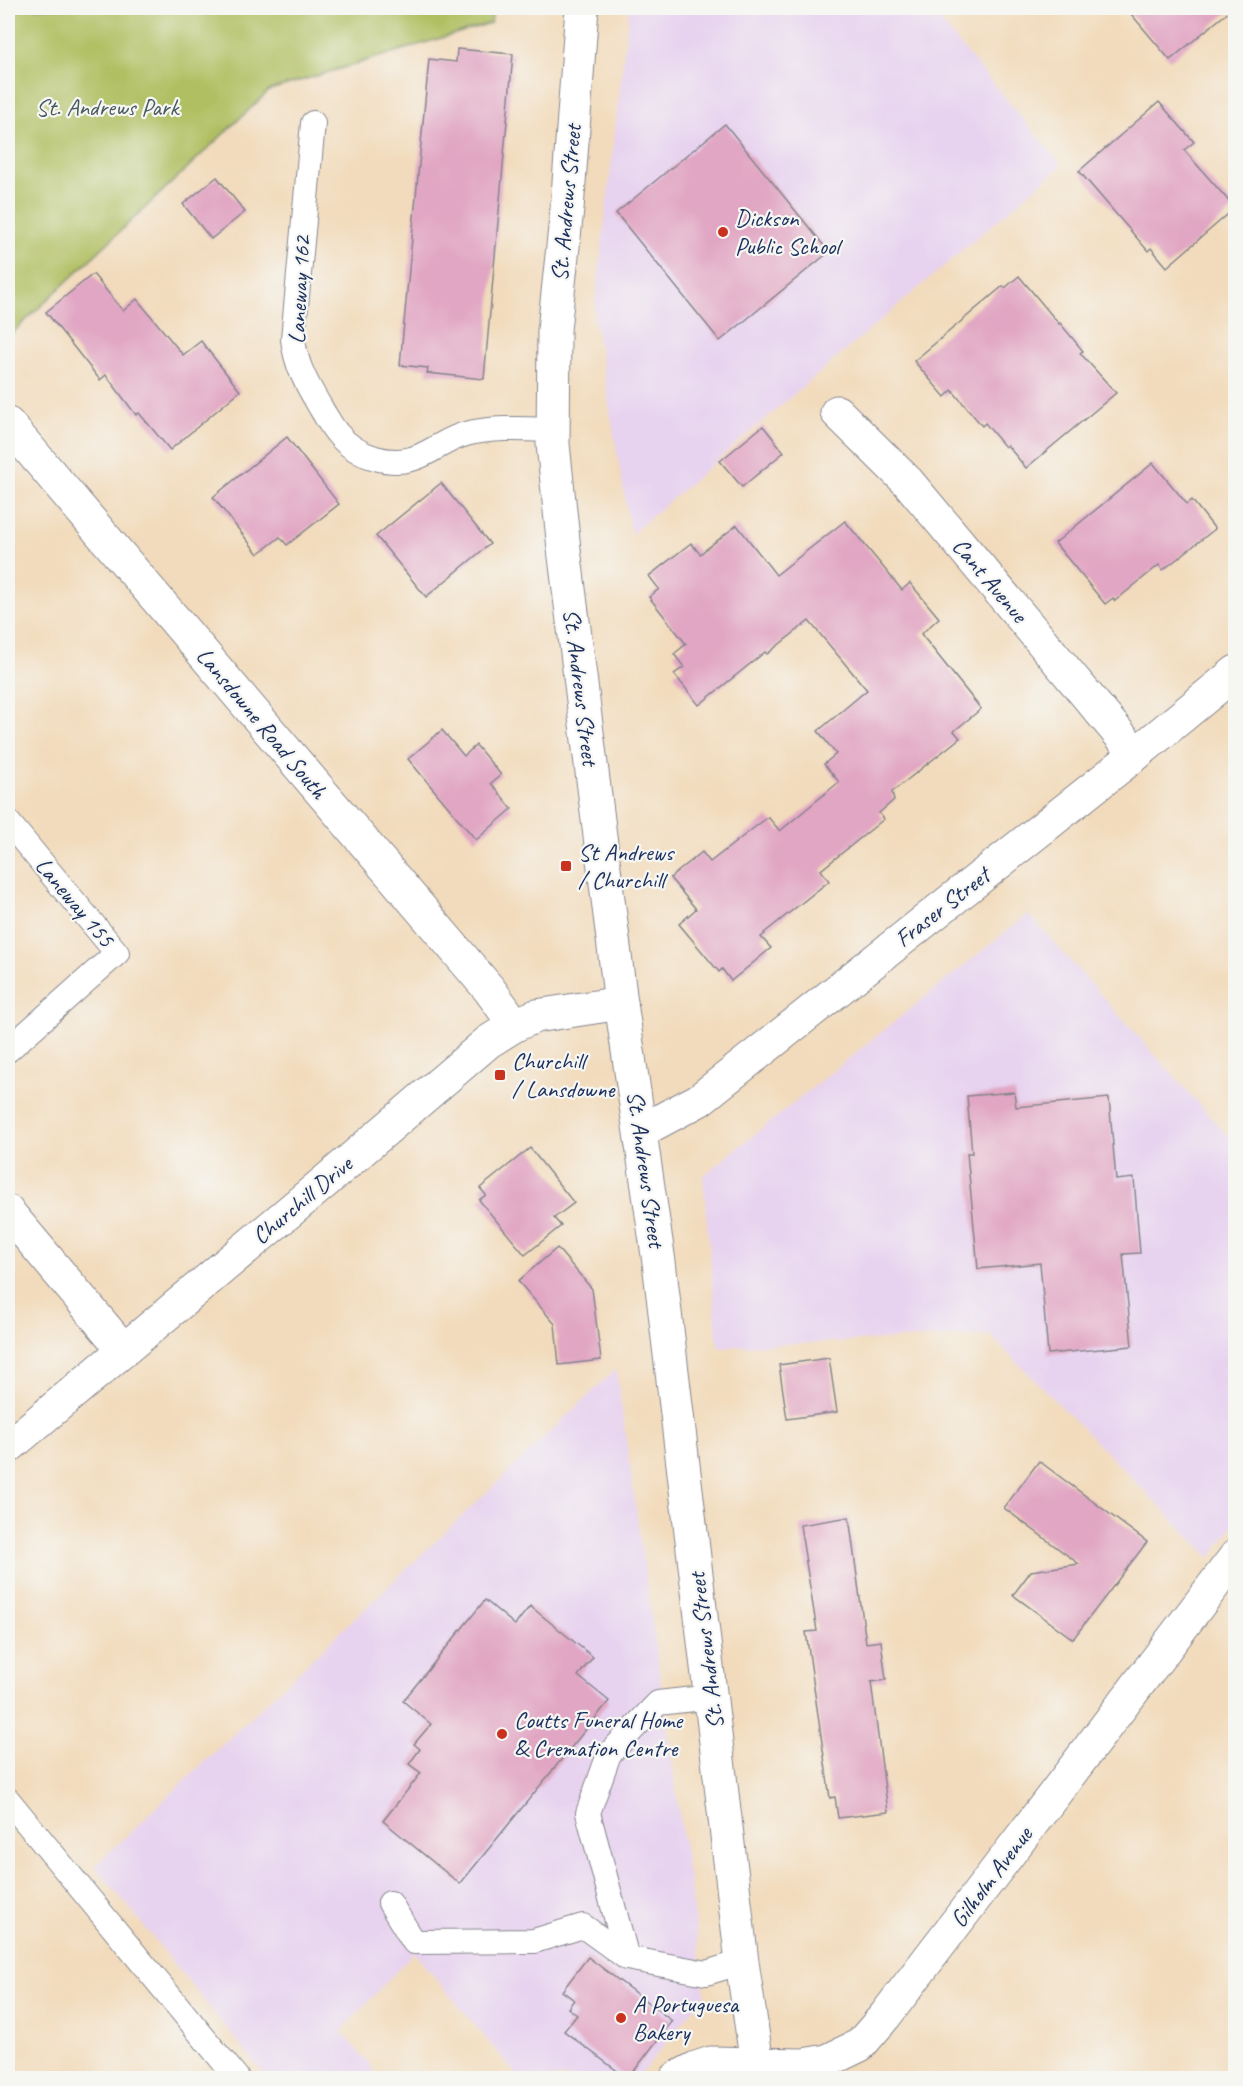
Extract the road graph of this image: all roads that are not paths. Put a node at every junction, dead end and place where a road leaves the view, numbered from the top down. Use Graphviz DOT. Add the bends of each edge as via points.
graph roads {
  1 [pos="582,8"];
  2 [pos="313,123"];
  3 [pos="837,412"];
  4 [pos="8,423"];
  5 [pos="553,430"];
  6 [pos="1236,672"];
  7 [pos="1136,754"];
  8 [pos="8,822"];
  9 [pos="621,1003"];
  10 [pos="515,1025"];
  11 [pos="8,1050"];
  12 [pos="641,1131"];
  13 [pos="8,1212"];
  14 [pos="123,1349"];
  15 [pos="8,1447"];
  16 [pos="1236,1556"];
  17 [pos="712,1697"];
  18 [pos="8,1800"];
  19 [pos="390,1903"];
  20 [pos="627,1958"];
  21 [pos="742,1962"];
  22 [pos="758,2071"];
  23 [pos="237,2079"];
  24 [pos="677,2079"];
  1 -- 5 [label="street, St. Andrews Street" via="554,330"];
  2 -- 5 [label="lane, Laneway 162" via="293,339 298,368 338,434 363,453 393,460 418,457 464,434"];
  3 -- 7 [label="street, Cant Avenue" via="908,482"];
  4 -- 10 [label="street, Lansdowne Road South" via="489,989"];
  5 -- 9 [label="street, St. Andrews Street" via="564,549"];
  6 -- 7 [label="street, Fraser Street"];
  7 -- 12 [label="street, Fraser Street" via="699,1100"];
  8 -- 11 [label="lane, Laneway 155" via="117,953"];
  9 -- 10 [label="street, Churchill Drive" via="536,1016"];
  9 -- 12 [label="street, St. Andrews Street"];
  10 -- 14 [label="street, Churchill Drive" via="488,1042"];
  12 -- 17 [label="street, St. Andrews Street"];
  13 -- 14 [label="street"];
  14 -- 15 [label="street, Churchill Drive"];
  16 -- 22 [label="street, Gilholm Avenue" via="860,2045 827,2061"];
  17 -- 20 [label="lane" via="658,1703 609,1754 588,1813"];
  17 -- 21 [label="street, St. Andrews Street"];
  18 -- 23 [label="lane"];
  19 -- 20 [label="lane" via="414,1942 534,1941 583,1926"];
  20 -- 21 [label="lane" via="706,1973"];
  21 -- 22 [label="street, St. Andrews Street"];
  22 -- 24 [label="street, Gilholm Avenue" via="711,2063"];
}
